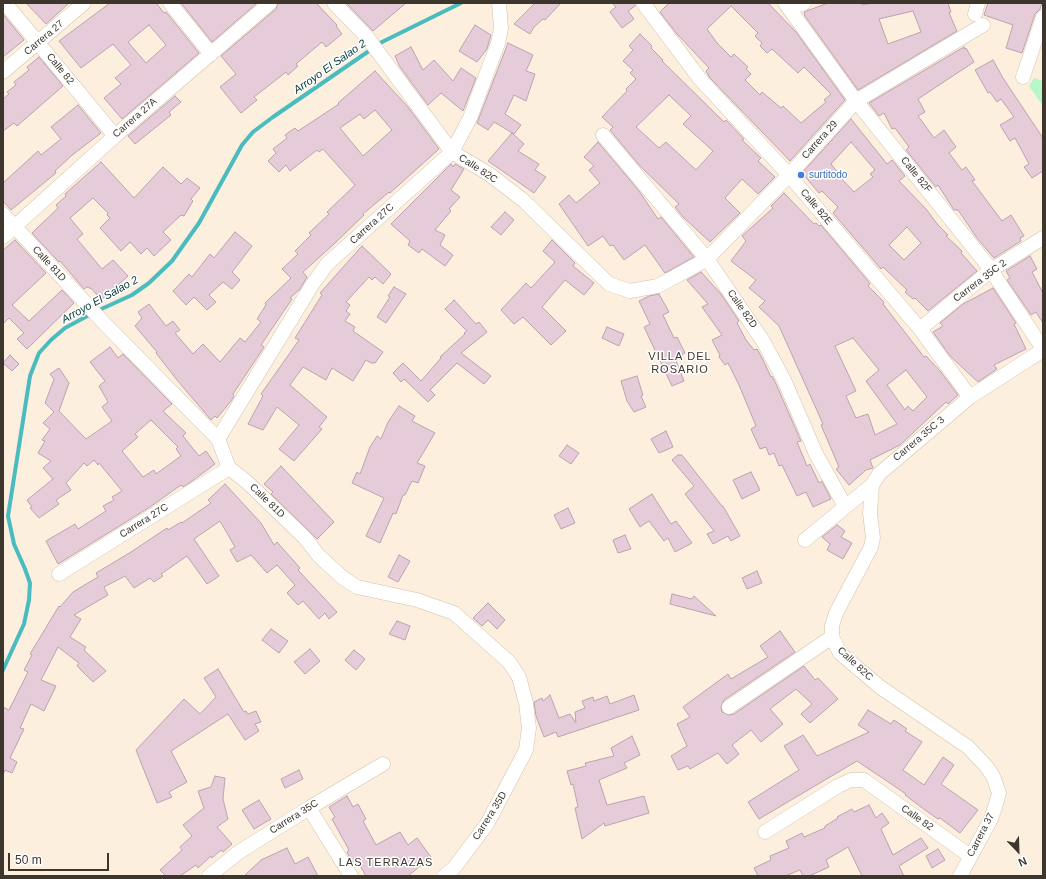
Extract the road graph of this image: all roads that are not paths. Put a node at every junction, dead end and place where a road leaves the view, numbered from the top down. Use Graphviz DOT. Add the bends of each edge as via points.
graph roads {
  1 [pos="5,3"];
  2 [pos="84,3"];
  3 [pos="170,3"];
  4 [pos="270,3"];
  5 [pos="334,3"];
  6 [pos="499,3"];
  7 [pos="643,3"];
  8 [pos="804,3"];
  9 [pos="787,6"];
  10 [pos="979,14"];
  11 [pos="1043,17"];
  12 [pos="38,43"];
  13 [pos="211,54"];
  14 [pos="3,72"];
  15 [pos="1023,77"];
  16 [pos="856,100"];
  17 [pos="603,135"];
  18 [pos="115,136"];
  19 [pos="452,152"];
  20 [pos="789,175"];
  21 [pos="3,214"];
  22 [pos="15,227"];
  23 [pos="3,237"];
  24 [pos="1043,238"];
  25 [pos="707,259"];
  26 [pos="992,270"];
  27 [pos="630,291"];
  28 [pos="920,329"];
  29 [pos="1043,349"];
  30 [pos="970,397"];
  31 [pos="218,438"];
  32 [pos="229,468"];
  33 [pos="872,486"];
  34 [pos="845,506"];
  35 [pos="805,540"];
  36 [pos="59,574"];
  37 [pos="832,637"];
  38 [pos="729,707"];
  39 [pos="526,750"];
  40 [pos="383,764"];
  41 [pos="999,793"];
  42 [pos="309,808"];
  43 [pos="765,832"];
  44 [pos="970,856"];
  45 [pos="209,876"];
  46 [pos="351,876"];
  47 [pos="444,876"];
  48 [pos="960,876"];
  1 -- 12 [label="street, Calle 82"];
  2 -- 12 [label="street, Carrera 27"];
  3 -- 13 [label="street"];
  4 -- 13 [label="street, Carrera 27A"];
  5 -- 19 [label="street, Calle 82C" via="367,37"];
  6 -- 19 [label="street, Carrera 27C" via="501,28 498,43 470,118"];
  7 -- 20 [label="street, Calle 82E" via="700,79"];
  8 -- 9 [label="street"];
  9 -- 16 [label="street, Calle 82F"];
  10 -- 16 [label="street, Carrera 29"];
  11 -- 15 [label="street"];
  12 -- 14 [label="street, Carrera 27"];
  12 -- 18 [label="street, Calle 82"];
  13 -- 18 [label="street, Carrera 27A"];
  16 -- 20 [label="street, Carrera 29"];
  16 -- 26 [label="street, Calle 82F"];
  17 -- 25 [label="street, Calle 82D"];
  18 -- 22 [label="street, Carrera 27A"];
  19 -- 27 [label="street, Calle 82C" via="489,174 523,200 609,284"];
  19 -- 31 [label="street, Carrera 27C" via="327,264"];
  20 -- 25 [label="street, Carrera 29"];
  20 -- 28 [label="street, Calle 82E"];
  21 -- 22 [label="street, Calle 81D"];
  22 -- 23 [label="street, Carrera 27A"];
  22 -- 31 [label="street, Calle 81D" via="90,308"];
  24 -- 26 [label="street, Carrera 35C 2"];
  25 -- 27 [label="street, Carrera 29" via="658,286"];
  25 -- 34 [label="street, Calle 82D" via="763,341 784,380 816,454"];
  26 -- 28 [label="street, Carrera 35C 2"];
  26 -- 29 [label="street, Calle 82F"];
  28 -- 30 [label="street, Calle 82E"];
  29 -- 30 [label="street, Carrera 35C 3"];
  30 -- 33 [label="street, Carrera 35C 3" via="879,474"];
  31 -- 32 [label="street, Calle 81D"];
  32 -- 36 [label="street, Carrera 27C"];
  32 -- 39 [label="street, Calle 81D" via="247,482 343,578 357,587 417,600 454,614 509,662 519,677 526,703 529,728"];
  33 -- 34 [label="street, Carrera 35C 3"];
  33 -- 37 [label="street, Calle 82C" via="871,547 836,613"];
  34 -- 35 [label="street, Carrera 35C 3"];
  37 -- 38 [label="street"];
  37 -- 41 [label="street, Calle 82C" via="840,653 880,687 968,747 986,766 998,786"];
  39 -- 47 [label="street, Carrera 35D" via="486,824 454,868"];
  40 -- 42 [label="street, Carrera 35C"];
  41 -- 44 [label="street, Carrera 37" via="991,819"];
  42 -- 45 [label="street, Carrera 35C" via="239,852"];
  42 -- 46 [label="street"];
  43 -- 44 [label="street, Calle 82" via="838,786 851,780 864,780"];
  44 -- 48 [label="street, Carrera 37"];
}
